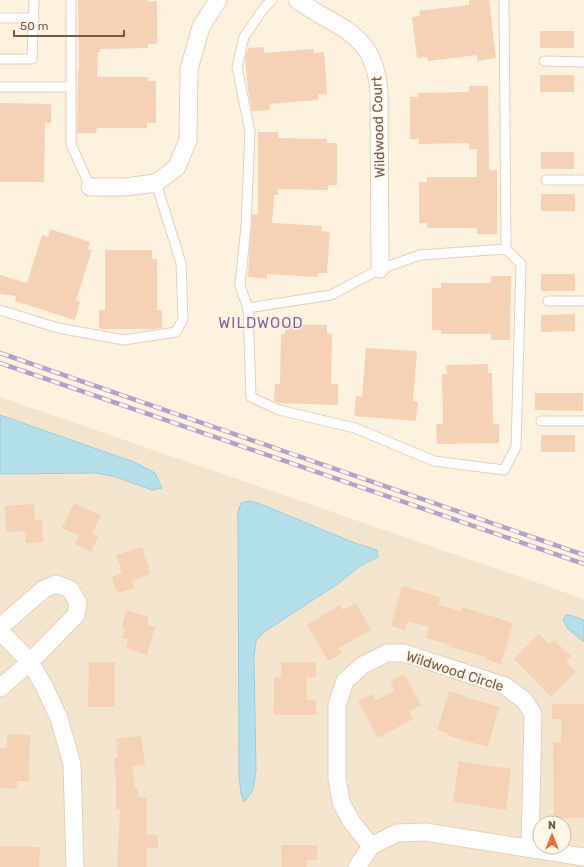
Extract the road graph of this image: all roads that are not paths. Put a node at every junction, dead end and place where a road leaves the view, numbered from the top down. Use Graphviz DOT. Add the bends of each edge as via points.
graph roads {
  1 [pos="34,0"];
  2 [pos="71,0"];
  3 [pos="218,0"];
  4 [pos="272,0"];
  5 [pos="296,0"];
  6 [pos="504,0"];
  7 [pos="0,18"];
  8 [pos="34,18"];
  9 [pos="0,59"];
  10 [pos="544,61"];
  11 [pos="584,62"];
  12 [pos="0,87"];
  13 [pos="71,87"];
  14 [pos="546,180"];
  15 [pos="584,180"];
  16 [pos="156,184"];
  17 [pos="90,187"];
  18 [pos="506,249"];
  19 [pos="380,269"];
  20 [pos="548,301"];
  21 [pos="584,301"];
  22 [pos="248,308"];
  23 [pos="0,310"];
  24 [pos="541,421"];
  25 [pos="584,421"];
  26 [pos="0,627"];
  27 [pos="0,631"];
  28 [pos="30,662"];
  29 [pos="0,688"];
  30 [pos="371,846"];
  31 [pos="530,848"];
  32 [pos="584,856"];
  33 [pos="75,867"];
  34 [pos="357,867"];
  1 -- 8 [label="lane"];
  2 -- 13 [label="lane"];
  3 -- 16 [label="street" via="201,27 189,69 188,140 177,167"];
  4 -- 22 [label="lane" via="244,37 237,67 250,132 246,226 240,286"];
  5 -- 19 [label="street, Wildwood Court" via="360,40 375,67 379,93"];
  6 -- 18 [label="lane"];
  7 -- 8 [label="lane"];
  8 -- 9 [label="lane" via="32,59"];
  10 -- 11 [label="lane"];
  12 -- 13 [label="lane"];
  13 -- 17 [label="lane" via="71,144"];
  14 -- 15 [label="lane"];
  16 -- 17 [label="street"];
  16 -- 23 [label="lane" via="182,263 183,319 176,332 124,340 58,328"];
  18 -- 19 [label="lane" via="420,255"];
  18 -- 22 [label="lane" via="521,264 516,447 504,470 434,460 355,428 279,410 251,397"];
  19 -- 22 [label="lane" via="332,295"];
  20 -- 21 [label="lane"];
  24 -- 25 [label="lane"];
  26 -- 28 [label="street" via="44,589 56,584 70,589 78,603 76,615"];
  27 -- 28 [label="street"];
  28 -- 29 [label="street"];
  28 -- 33 [label="street" via="59,718 72,764"];
  30 -- 31 [label="street" via="397,833 425,832"];
  30 -- 31 [label="street, Wildwood Circle" via="351,821 341,802 337,778 337,705 345,681 363,664 388,653 404,653 505,686 524,700 532,714"];
  30 -- 34 [label="street"];
  31 -- 32 [label="street"];
}
